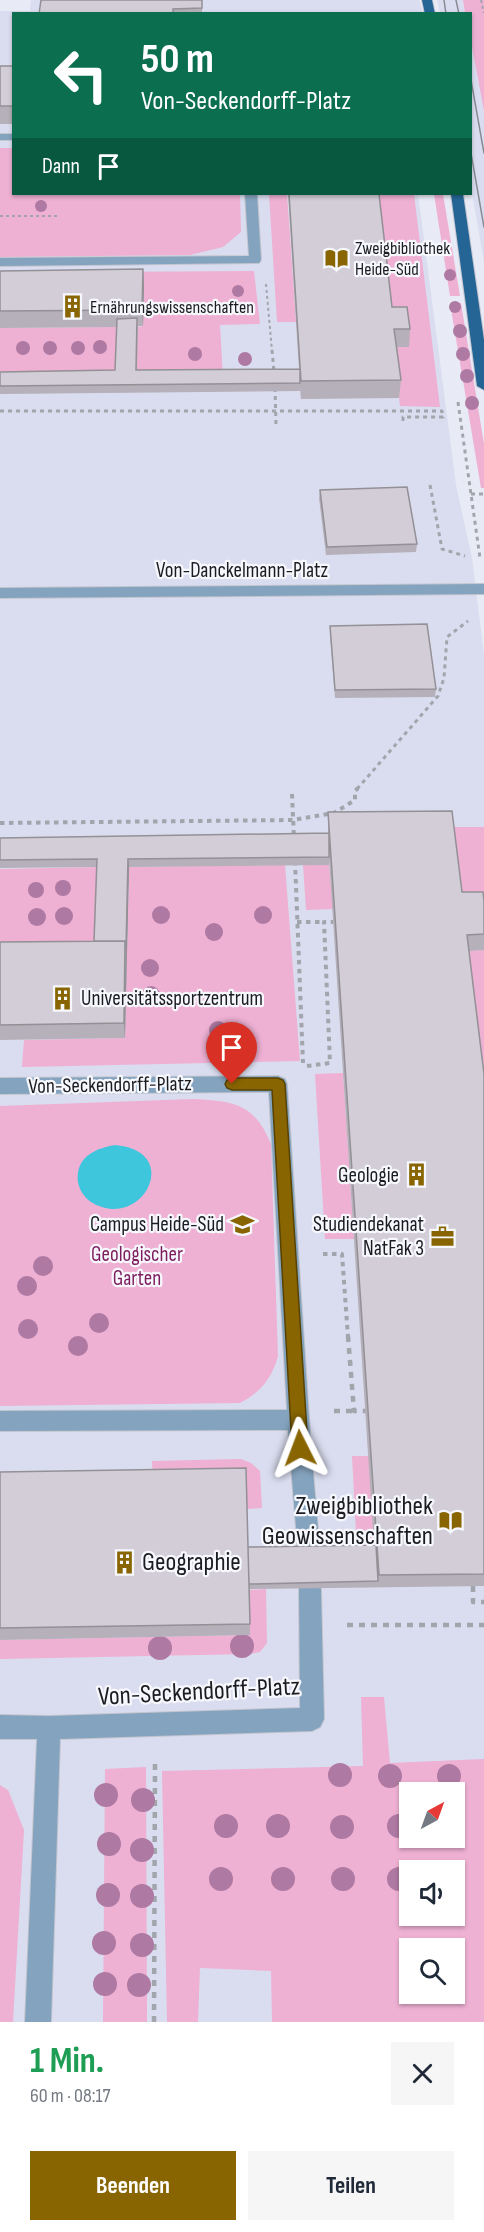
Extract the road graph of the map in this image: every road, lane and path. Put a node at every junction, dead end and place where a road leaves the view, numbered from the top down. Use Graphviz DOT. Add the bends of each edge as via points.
graph roads {
  1 [pos="482,0"];
  2 [pos="484,13"];
  3 [pos="251,195"];
  4 [pos="457,195"];
  5 [pos="0,216"];
  6 [pos="58,216"];
  7 [pos="255,260"];
  8 [pos="0,262"];
  9 [pos="484,386"];
  10 [pos="275,410"];
  11 [pos="0,411"];
  12 [pos="403,424"];
  13 [pos="276,425"];
  14 [pos="430,485"];
  15 [pos="471,494"];
  16 [pos="484,494"];
  17 [pos="480,558"];
  18 [pos="484,589"];
  19 [pos="0,593"];
  20 [pos="470,620"];
  21 [pos="292,794"];
  22 [pos="293,819"];
  23 [pos="0,823"];
  24 [pos="294,842"];
  25 [pos="294,853"];
  26 [pos="297,922"];
  27 [pos="324,922"];
  28 [pos="333,922"];
  29 [pos="0,1086"];
  30 [pos="289,1255"];
  31 [pos="334,1411"];
  32 [pos="354,1411"];
  33 [pos="366,1411"];
  34 [pos="299,1420"];
  35 [pos="0,1422"];
  36 [pos="309,1552"];
  37 [pos="473,1586"];
  38 [pos="310,1589"];
  39 [pos="484,1602"];
  40 [pos="340,1625"];
  41 [pos="484,1625"];
  42 [pos="156,1724"];
  43 [pos="0,1727"];
  44 [pos="49,1728"];
  45 [pos="38,2022"];
  46 [pos="154,2022"];
  1 -- 2 [label="path"];
  3 -- 7 [label="street"];
  4 -- 9 [label="main road"];
  5 -- 6 [label="path"];
  7 -- 8 [label="street"];
  7 -- 10 [label="path" via="265,272"];
  10 -- 11 [label="path"];
  10 -- 12 [label="path" via="442,411 443,417 403,417"];
  10 -- 13 [label="path"];
  14 -- 17 [label="path" via="442,549"];
  15 -- 16 [label="path"];
  18 -- 19 [label="street, Von-Danckelmann-Platz"];
  20 -- 22 [label="path" via="447,637 444,678 438,696 355,791 354,800 334,813"];
  21 -- 22 [label="path"];
  22 -- 23 [label="path"];
  22 -- 24 [label="path"];
  25 -- 26 [label="path"];
  26 -- 27 [label="path"];
  26 -- 27 [label="path" via="303,1066 330,1064"];
  27 -- 28 [label="path"];
  29 -- 30 [label="street, Von-Seckendorff-Platz" via="278,1084"];
  30 -- 32 [label="path" via="342,1254"];
  30 -- 34 [label="street, Von-Seckendorff-Platz"];
  31 -- 32 [label="path"];
  32 -- 33 [label="path"];
  34 -- 35 [label="street"];
  34 -- 36 [label="street, Von-Seckendorff-Platz"];
  37 -- 39 [label="path" via="473,1602"];
  38 -- 42 [label="street, Von-Seckendorff-Platz" via="312,1719"];
  40 -- 41 [label="path"];
  42 -- 44 [label="street, Von-Seckendorff-Platz"];
  42 -- 46 [label="path"];
  43 -- 44 [label="street, Von-Seckendorff-Platz"];
  44 -- 45 [label="street"];
}
